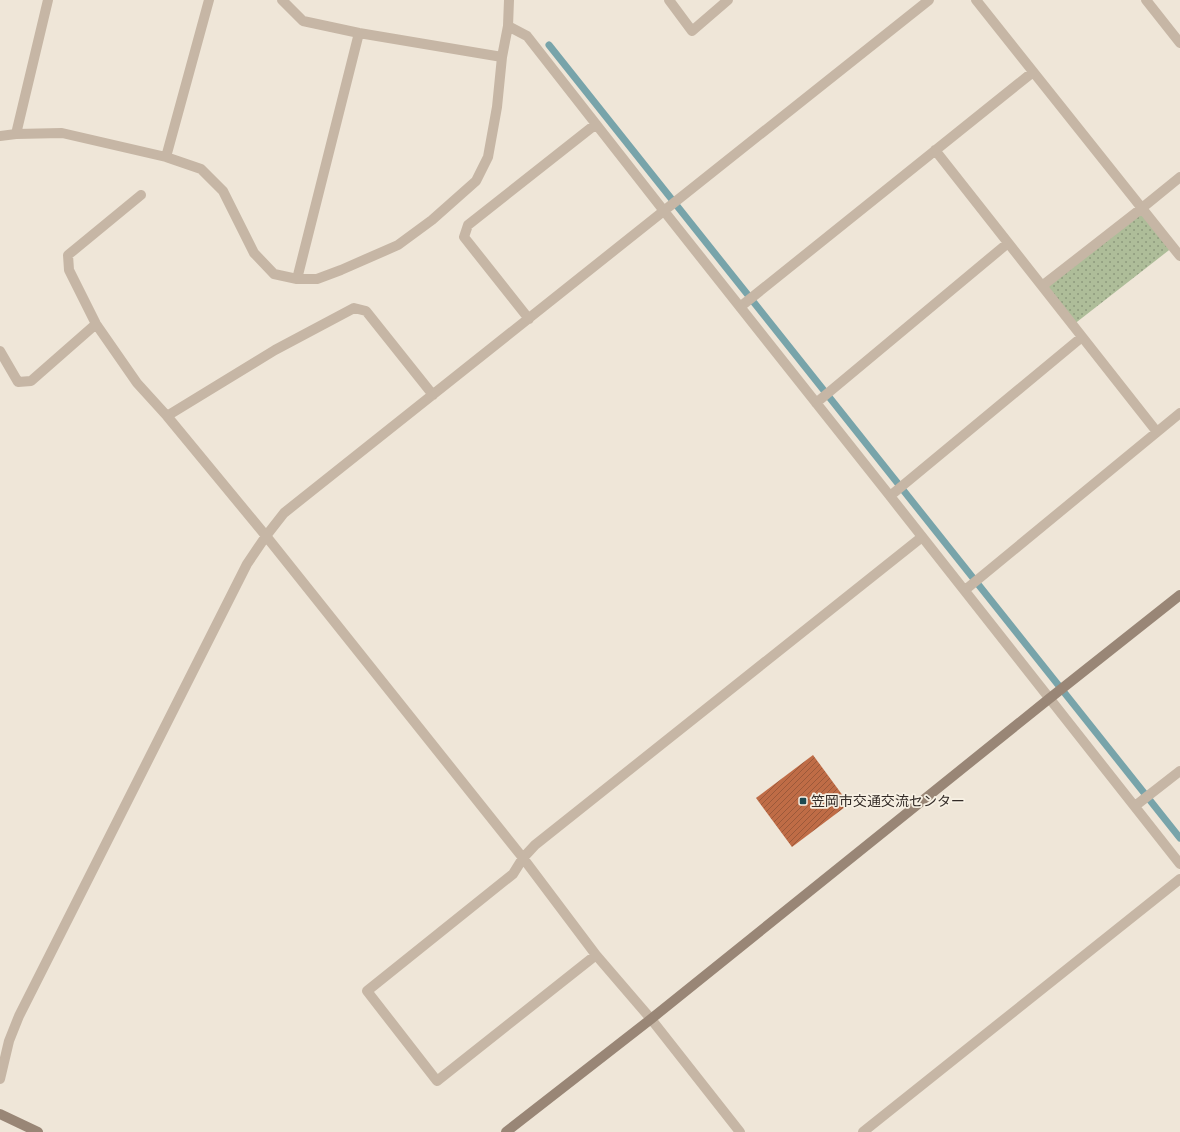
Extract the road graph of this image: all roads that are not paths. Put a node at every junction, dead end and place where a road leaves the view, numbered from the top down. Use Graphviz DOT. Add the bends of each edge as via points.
graph roads {
  1 [pos="48,0"];
  2 [pos="209,0"];
  3 [pos="282,0"];
  4 [pos="509,0"];
  5 [pos="669,0"];
  6 [pos="728,0"];
  7 [pos="929,0"];
  8 [pos="976,0"];
  9 [pos="1146,0"];
  10 [pos="508,26"];
  11 [pos="359,33"];
  12 [pos="1180,43"];
  13 [pos="502,57"];
  14 [pos="1033,72"];
  15 [pos="596,124"];
  16 [pos="16,134"];
  17 [pos="0,136"];
  18 [pos="935,150"];
  19 [pos="166,157"];
  20 [pos="1180,177"];
  21 [pos="141,195"];
  22 [pos="1142,208"];
  23 [pos="664,212"];
  24 [pos="1008,243"];
  25 [pos="1180,256"];
  26 [pos="296,279"];
  27 [pos="1042,286"];
  28 [pos="740,307"];
  29 [pos="529,319"];
  30 [pos="96,324"];
  31 [pos="1082,337"];
  32 [pos="0,351"];
  33 [pos="432,395"];
  34 [pos="816,403"];
  35 [pos="1180,413"];
  36 [pos="167,416"];
  37 [pos="1157,432"];
  38 [pos="890,496"];
  39 [pos="266,536"];
  40 [pos="922,537"];
  41 [pos="965,590"];
  42 [pos="1180,595"];
  43 [pos="1050,698"];
  44 [pos="1180,771"];
  45 [pos="1135,806"];
  46 [pos="523,858"];
  47 [pos="1180,864"];
  48 [pos="1180,879"];
  49 [pos="596,955"];
  50 [pos="651,1019"];
  51 [pos="0,1079"];
  52 [pos="0,1114"];
  53 [pos="38,1132"];
  54 [pos="506,1132"];
  55 [pos="740,1132"];
  56 [pos="863,1132"];
  1 -- 16 [label="street"];
  2 -- 19 [label="street"];
  3 -- 11 [label="street" via="303,22"];
  4 -- 10 [label="street"];
  5 -- 6 [label="street" via="692,31"];
  7 -- 23 [label="street"];
  8 -- 14 [label="street"];
  9 -- 12 [label="street"];
  10 -- 13 [label="street"];
  10 -- 15 [label="street" via="527,36"];
  11 -- 13 [label="street"];
  11 -- 26 [label="street"];
  13 -- 26 [label="street" via="488,158 476,181 432,220 398,245 317,279"];
  14 -- 18 [label="street"];
  14 -- 22 [label="street"];
  15 -- 23 [label="street"];
  15 -- 29 [label="street" via="468,225 464,236"];
  16 -- 17 [label="street"];
  16 -- 19 [label="street" via="62,133"];
  18 -- 24 [label="street"];
  18 -- 28 [label="street"];
  19 -- 26 [label="street" via="201,169 223,191 254,253 274,274"];
  20 -- 22 [label="street"];
  21 -- 30 [label="street" via="68,255 69,270"];
  22 -- 25 [label="street"];
  22 -- 27 [label="street"];
  23 -- 28 [label="street"];
  23 -- 29 [label="street"];
  24 -- 27 [label="street"];
  24 -- 34 [label="street"];
  27 -- 31 [label="street"];
  28 -- 34 [label="street"];
  29 -- 33 [label="street"];
  30 -- 32 [label="street" via="31,382 18,382"];
  30 -- 36 [label="street" via="137,383"];
  31 -- 37 [label="street"];
  31 -- 38 [label="street"];
  33 -- 36 [label="street" via="366,311 354,308 275,350"];
  33 -- 39 [label="street" via="284,513"];
  34 -- 38 [label="street"];
  35 -- 37 [label="street"];
  36 -- 39 [label="street"];
  37 -- 41 [label="street"];
  38 -- 40 [label="street"];
  39 -- 46 [label="street"];
  39 -- 51 [label="street" via="247,564 19,1016 8,1041"];
  40 -- 41 [label="street"];
  40 -- 46 [label="street" via="535,845"];
  41 -- 43 [label="street"];
  42 -- 43 [label="street"];
  43 -- 45 [label="street"];
  43 -- 50 [label="street"];
  44 -- 45 [label="street"];
  45 -- 47 [label="street"];
  46 -- 49 [label="street"];
  46 -- 49 [label="street" via="513,874 367,991 437,1081"];
  48 -- 56 [label="street"];
  49 -- 50 [label="street"];
  50 -- 54 [label="street"];
  50 -- 55 [label="street"];
  52 -- 53 [label="street"];
}
